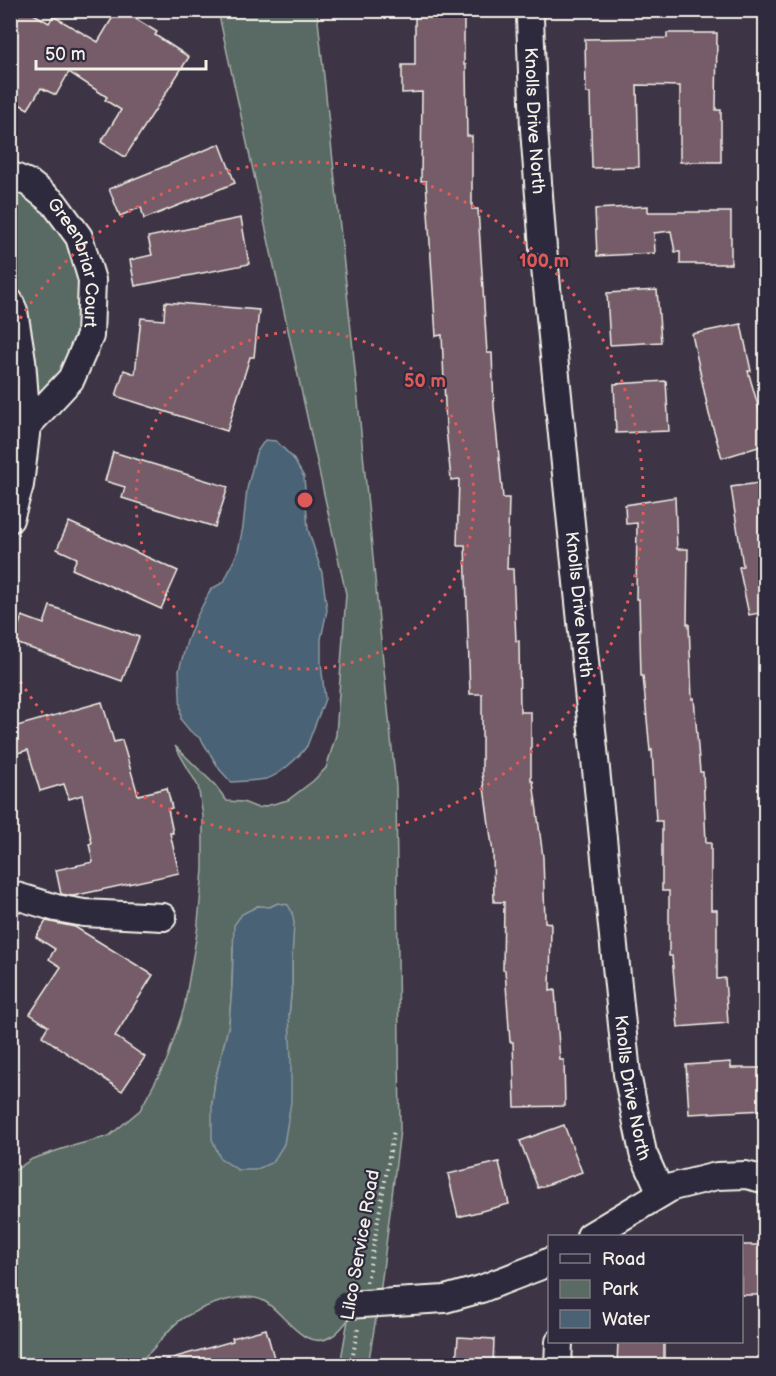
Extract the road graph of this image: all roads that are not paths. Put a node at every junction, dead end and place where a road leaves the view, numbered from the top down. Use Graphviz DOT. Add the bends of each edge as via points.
graph roads {
  1 [pos="532,10"];
  2 [pos="10,176"];
  3 [pos="10,302"];
  4 [pos="27,426"];
  5 [pos="10,519"];
  6 [pos="10,894"];
  7 [pos="163,917"];
  8 [pos="765,1179"];
  9 [pos="661,1194"];
  10 [pos="592,1235"];
  11 [pos="548,1262"];
  12 [pos="358,1305"];
  13 [pos="559,1343"];
  14 [pos="558,1365"];
  1 -- 9 [label="street, Knolls Drive North" via="534,129 543,248 627,1074 643,1153"];
  2 -- 4 [label="street, Greenbriar Court" via="29,183 54,203 79,237 92,280 90,336 71,379"];
  3 -- 4 [label="street" via="22,360"];
  4 -- 5 [label="street" via="20,485"];
  6 -- 7 [label="street" via="84,913"];
  8 -- 9 [label="street" via="717,1176 672,1187"];
  9 -- 10 [label="street"];
  11 -- 12 [label="street" via="445,1299"];
  13 -- 14 [label="street"];
}
